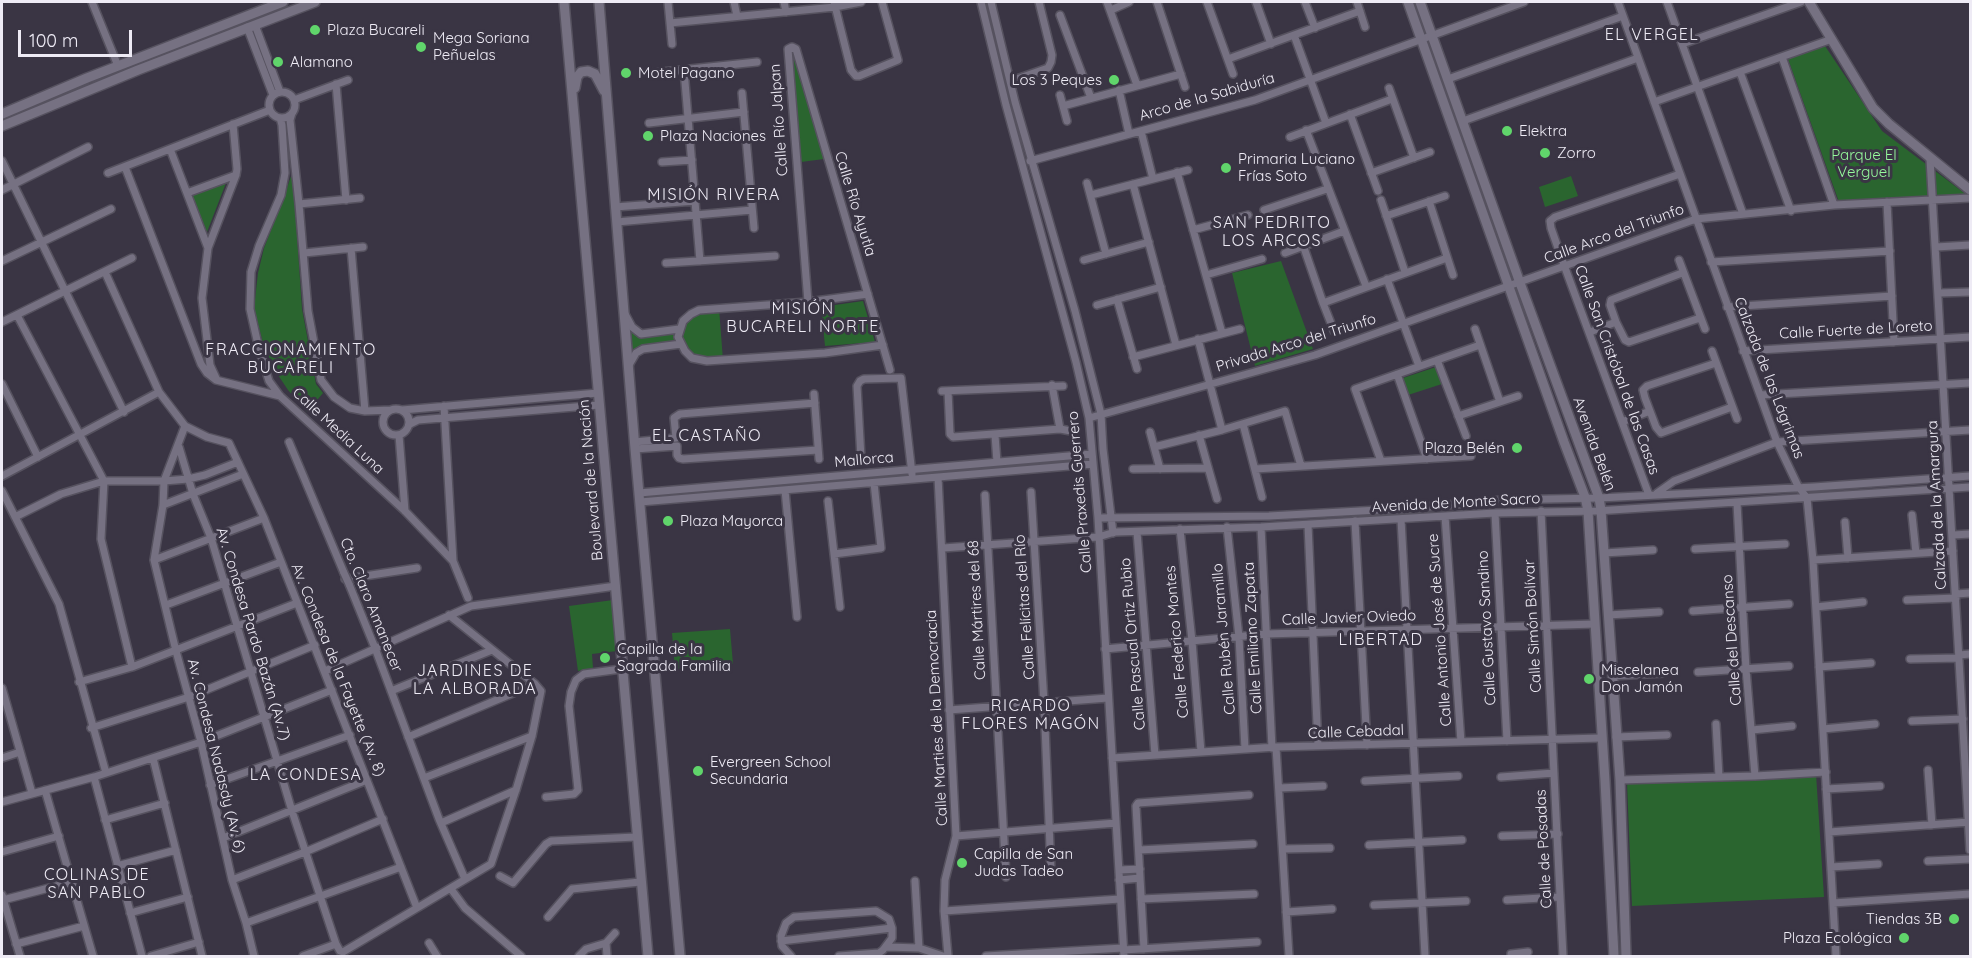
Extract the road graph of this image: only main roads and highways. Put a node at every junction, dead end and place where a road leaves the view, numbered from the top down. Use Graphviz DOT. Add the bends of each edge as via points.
graph roads {
  1 [pos="284,2"];
  2 [pos="315,2"];
  3 [pos="564,2"];
  4 [pos="599,2"];
  5 [pos="1408,2"];
  6 [pos="1420,2"];
  7 [pos="1809,2"];
  8 [pos="607,96"];
  9 [pos="573,99"];
  10 [pos="2,114"];
  11 [pos="2,126"];
  12 [pos="1971,190"];
  13 [pos="648,955"];
  14 [pos="680,957"];
  15 [pos="1614,957"];
  16 [pos="1626,957"];
  1 -- 10 [label="main road"];
  2 -- 11 [label="main road"];
  3 -- 9 [label="main road, Boulevard de la Nación"];
  4 -- 8 [label="main road"];
  5 -- 15 [label="main road, Avenida Belén" via="1585,497"];
  6 -- 16 [label="main road, Avenida Belén" via="1599,498 1620,780"];
  7 -- 12 [label="main road" via="1873,108"];
  8 -- 9 [label="main road" via="594,74 585,70 578,77"];
  8 -- 14 [label="main road"];
  9 -- 13 [label="main road, Boulevard de la Nación"];
}
